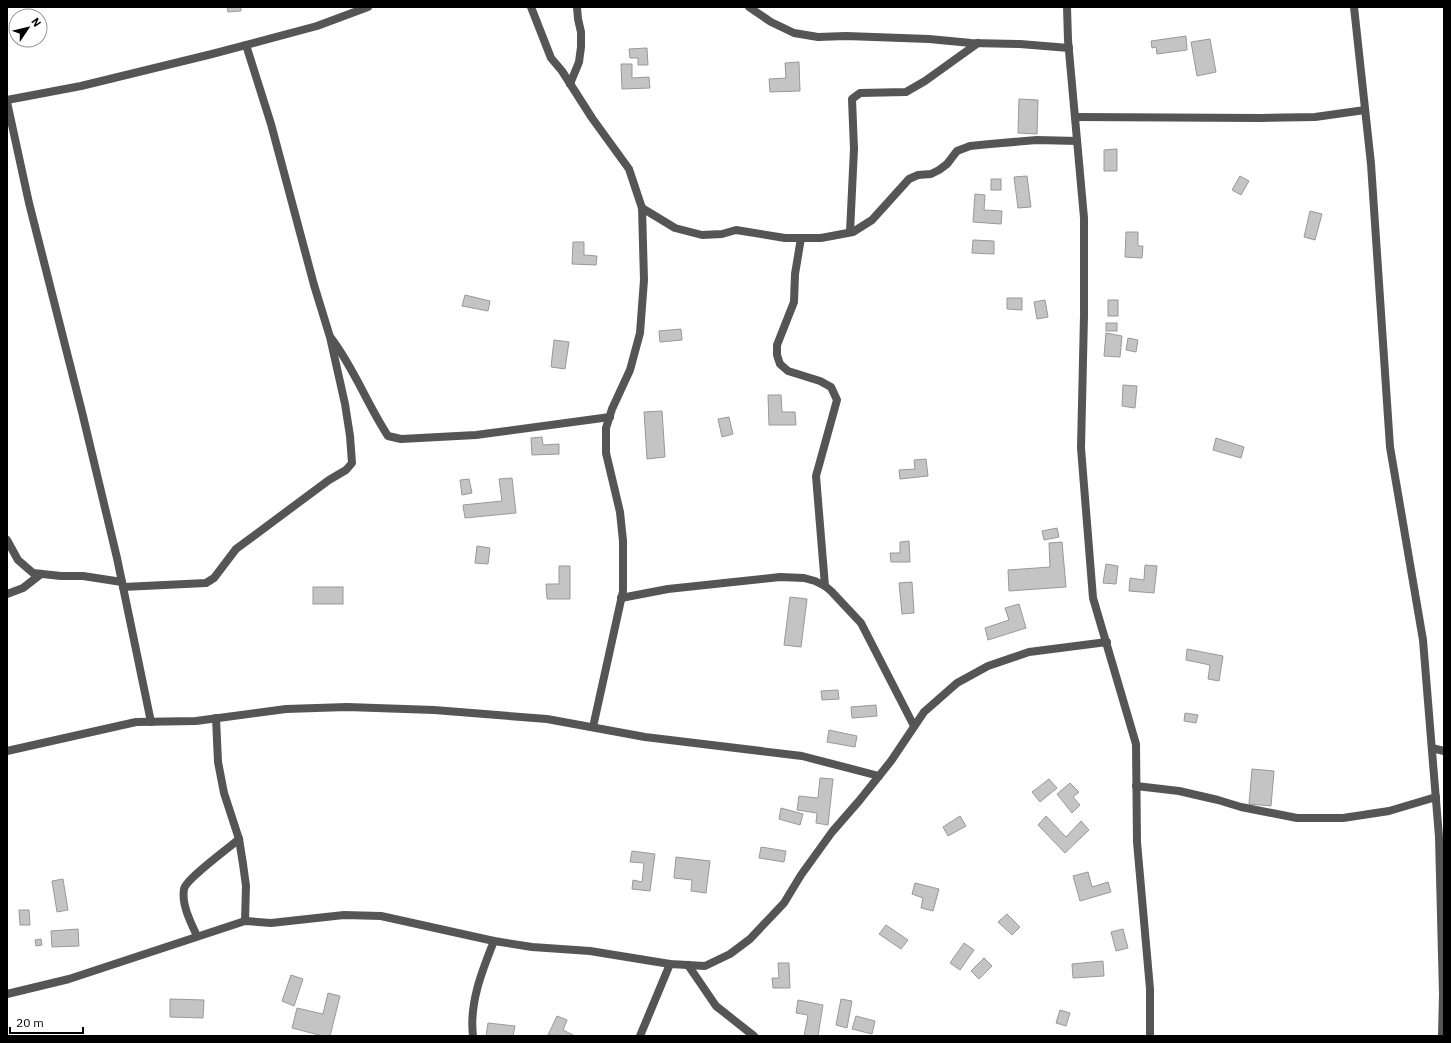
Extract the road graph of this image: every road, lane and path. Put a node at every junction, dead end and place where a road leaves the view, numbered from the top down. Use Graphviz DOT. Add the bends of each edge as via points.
graph roads {
  1 [pos="368,7"];
  2 [pos="531,7"];
  3 [pos="577,7"];
  4 [pos="749,7"];
  5 [pos="1067,7"];
  6 [pos="1354,7"];
  7 [pos="978,43"];
  8 [pos="246,45"];
  9 [pos="1069,48"];
  10 [pos="570,84"];
  11 [pos="7,101"];
  12 [pos="1365,110"];
  13 [pos="1075,117"];
  14 [pos="1077,141"];
  15 [pos="642,208"];
  16 [pos="850,232"];
  17 [pos="801,238"];
  18 [pos="329,335"];
  19 [pos="610,417"];
  20 [pos="7,540"];
  21 [pos="41,574"];
  22 [pos="123,585"];
  23 [pos="825,586"];
  24 [pos="7,594"];
  25 [pos="621,598"];
  26 [pos="1107,642"];
  27 [pos="216,718"];
  28 [pos="151,722"];
  29 [pos="914,726"];
  30 [pos="593,727"];
  31 [pos="1432,748"];
  32 [pos="7,751"];
  33 [pos="1444,751"];
  34 [pos="879,776"];
  35 [pos="1136,786"];
  36 [pos="1436,797"];
  37 [pos="239,839"];
  38 [pos="246,921"];
  39 [pos="197,936"];
  40 [pos="494,941"];
  41 [pos="670,964"];
  42 [pos="688,965"];
  43 [pos="1443,973"];
  44 [pos="7,994"];
  45 [pos="473,1036"];
  46 [pos="640,1036"];
  47 [pos="754,1036"];
  48 [pos="1150,1036"];
  49 [pos="1442,1036"];
  1 -- 8 [label="street" via="317,26"];
  2 -- 10 [label="street" via="551,58"];
  3 -- 10 [label="street" via="582,32 581,47 579,62"];
  4 -- 7 [label="street" via="794,33 818,37 929,39"];
  5 -- 9 [label="street"];
  6 -- 12 [label="street"];
  7 -- 9 [label="street"];
  7 -- 16 [label="street" via="906,92 860,93 852,99 854,149"];
  8 -- 11 [label="street" via="81,86"];
  8 -- 18 [label="street" via="271,124"];
  9 -- 13 [label="street"];
  10 -- 15 [label="street" via="629,170"];
  11 -- 22 [label="street" via="29,203"];
  12 -- 13 [label="street" via="1315,117"];
  12 -- 31 [label="street" via="1390,447 1423,640"];
  13 -- 14 [label="street"];
  14 -- 16 [label="street" via="1038,140 970,146 958,151 939,170 909,179 872,220"];
  14 -- 26 [label="street" via="1084,218 1081,448 1093,598"];
  15 -- 17 [label="street" via="675,228 702,235 736,230"];
  15 -- 19 [label="street" via="644,280 640,333 630,370"];
  16 -- 17 [label="street" via="821,238"];
  17 -- 23 [label="street" via="795,274 794,302 777,345 777,355 780,364 788,371 831,387 837,400 816,476"];
  18 -- 19 [label="street" via="344,354 388,436 401,439 476,435"];
  18 -- 22 [label="street" via="345,404 352,463 346,470 236,549 214,578 206,583"];
  19 -- 25 [label="street" via="606,428 606,453 620,512 623,541"];
  20 -- 21 [label="street" via="18,560 33,573"];
  21 -- 22 [label="street" via="83,576"];
  21 -- 24 [label="street" via="23,588"];
  22 -- 28 [label="street"];
  23 -- 25 [label="street" via="804,578 780,577 668,589"];
  23 -- 29 [label="street" via="861,623"];
  25 -- 30 [label="street"];
  26 -- 29 [label="street" via="1029,652 988,666 957,682 924,712"];
  26 -- 35 [label="street" via="1136,744"];
  27 -- 28 [label="street"];
  27 -- 30 [label="street" via="286,709 347,707 434,710 547,719"];
  27 -- 37 [label="street" via="218,762 224,793"];
  28 -- 32 [label="street" via="136,722"];
  29 -- 34 [label="street"];
  30 -- 34 [label="street" via="645,737 802,756"];
  31 -- 33 [label="street"];
  31 -- 36 [label="street"];
  34 -- 42 [label="street" via="832,832 784,902 750,939 730,954 705,966"];
  35 -- 36 [label="street" via="1179,791 1297,818 1343,818 1389,811"];
  35 -- 48 [label="street" via="1137,842 1150,989"];
  36 -- 43 [label="street"];
  37 -- 38 [label="street" via="246,886"];
  37 -- 39 [label="street" via="191,877 184,888 184,901"];
  38 -- 39 [label="street"];
  38 -- 40 [label="street" via="271,923 344,915 381,916"];
  39 -- 44 [label="street" via="68,979"];
  40 -- 41 [label="street" via="532,947 590,951"];
  40 -- 45 [label="street" via="480,978 474,1007"];
  41 -- 42 [label="street"];
  41 -- 46 [label="street"];
  42 -- 47 [label="street" via="716,1006"];
  43 -- 49 [label="street"];
}
